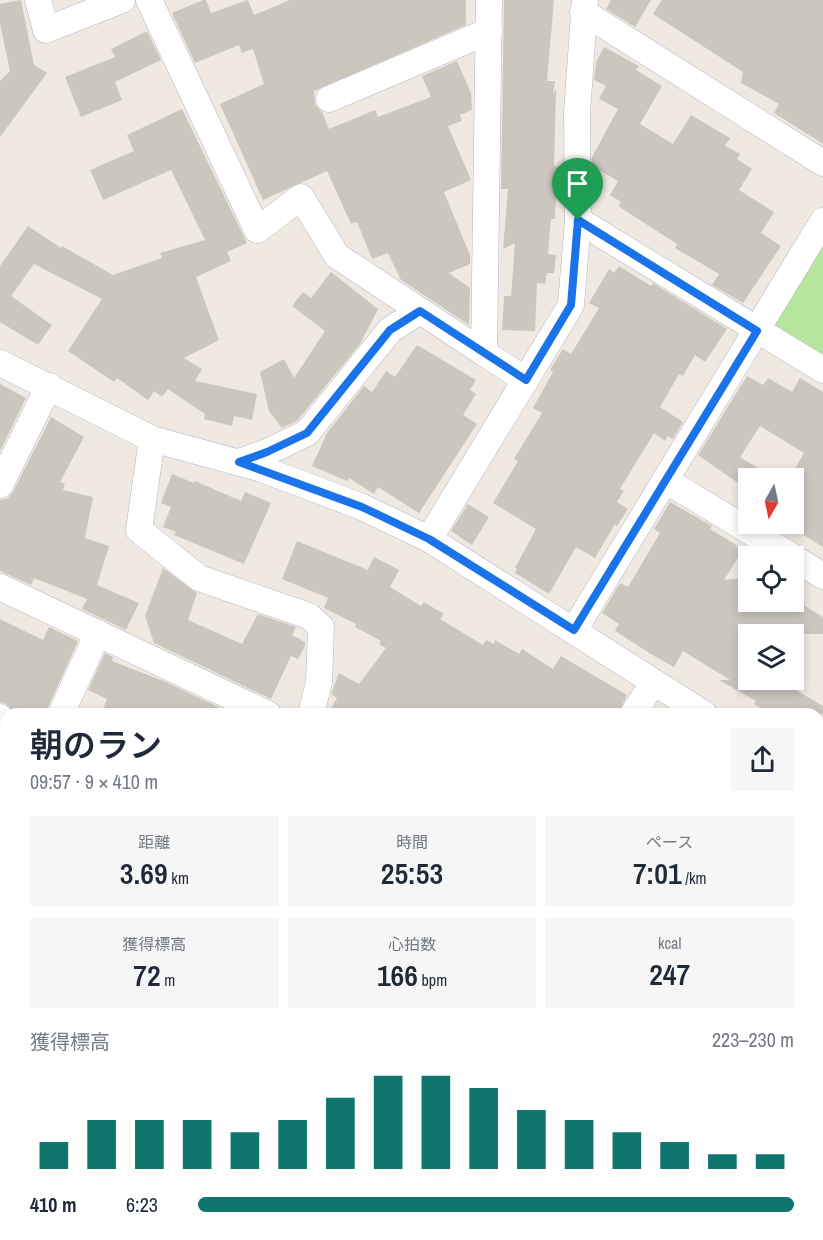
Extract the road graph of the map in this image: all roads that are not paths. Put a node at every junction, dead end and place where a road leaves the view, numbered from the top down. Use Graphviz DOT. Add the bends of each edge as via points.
graph roads {
  1 [pos="38,0"];
  2 [pos="122,0"];
  3 [pos="149,0"];
  4 [pos="489,0"];
  5 [pos="584,6"];
  6 [pos="489,31"];
  7 [pos="329,99"];
  8 [pos="823,163"];
  9 [pos="578,220"];
  10 [pos="823,221"];
  11 [pos="420,311"];
  12 [pos="757,331"];
  13 [pos="484,353"];
  14 [pos="0,363"];
  15 [pos="823,370"];
  16 [pos="526,380"];
  17 [pos="49,386"];
  18 [pos="152,439"];
  19 [pos="239,462"];
  20 [pos="665,480"];
  21 [pos="0,485"];
  22 [pos="429,539"];
  23 [pos="774,546"];
  24 [pos="804,564"];
  25 [pos="823,576"];
  26 [pos="0,587"];
  27 [pos="574,630"];
  28 [pos="98,633"];
  29 [pos="653,683"];
  30 [pos="64,708"];
  31 [pos="255,708"];
  32 [pos="312,708"];
  33 [pos="637,708"];
  34 [pos="694,708"];
  1 -- 2 [label="street" via="46,30"];
  3 -- 11 [label="street" via="257,230 301,197 337,256"];
  4 -- 6 [label="street"];
  5 -- 8 [label="street"];
  5 -- 9 [label="street" via="577,113"];
  6 -- 7 [label="street"];
  6 -- 13 [label="street"];
  9 -- 12 [label="street"];
  9 -- 16 [label="street" via="571,305"];
  10 -- 12 [label="street"];
  11 -- 13 [label="street"];
  11 -- 19 [label="street" via="390,330 307,433"];
  12 -- 15 [label="street"];
  12 -- 20 [label="street"];
  13 -- 16 [label="street"];
  14 -- 17 [label="street"];
  16 -- 22 [label="street"];
  17 -- 18 [label="street"];
  17 -- 21 [label="street"];
  18 -- 19 [label="street"];
  18 -- 32 [label="street" via="139,530 199,578 309,616 321,627 319,682"];
  19 -- 22 [label="street" via="362,507"];
  20 -- 23 [label="street"];
  20 -- 27 [label="street"];
  22 -- 27 [label="street"];
  24 -- 25 [label="street"];
  26 -- 28 [label="street"];
  27 -- 29 [label="street"];
  28 -- 30 [label="street"];
  28 -- 31 [label="street"];
  29 -- 33 [label="street"];
  29 -- 34 [label="street"];
}
